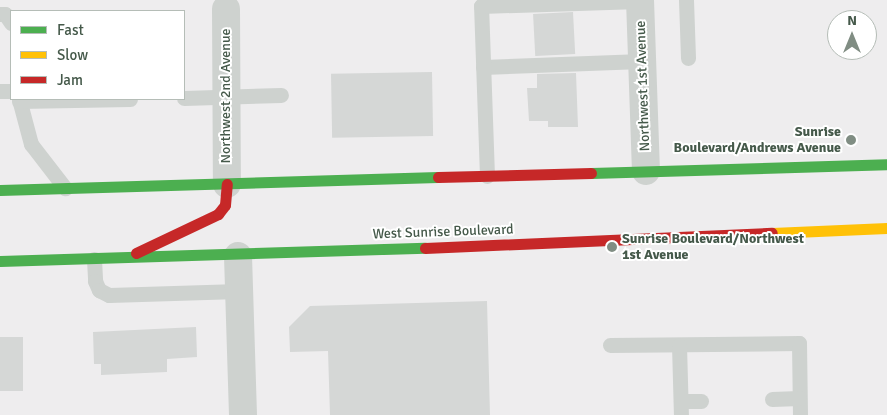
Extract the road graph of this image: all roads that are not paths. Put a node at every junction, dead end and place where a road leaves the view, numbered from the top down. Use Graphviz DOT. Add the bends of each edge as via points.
graph roads {
  1 [pos="640,0"];
  2 [pos="686,0"];
  3 [pos="226,9"];
  4 [pos="0,14"];
  5 [pos="10,22"];
  6 [pos="688,58"];
  7 [pos="642,60"];
  8 [pos="483,67"];
  9 [pos="280,94"];
  10 [pos="225,96"];
  11 [pos="185,98"];
  12 [pos="17,100"];
  13 [pos="887,164"];
  14 [pos="646,171"];
  15 [pos="487,176"];
  16 [pos="227,184"];
  17 [pos="65,188"];
  18 [pos="0,190"];
  19 [pos="887,228"];
  20 [pos="238,256"];
  21 [pos="123,258"];
  22 [pos="94,259"];
  23 [pos="0,261"];
  24 [pos="239,291"];
  25 [pos="610,345"];
  26 [pos="679,345"];
  27 [pos="799,398"];
  28 [pos="772,399"];
  29 [pos="701,401"];
  30 [pos="681,408"];
  31 [pos="243,415"];
  32 [pos="800,415"];
  1 -- 7 [label="street, Northwest 1st Avenue"];
  1 -- 8 [label="lane" via="481,6"];
  2 -- 6 [label="lane"];
  3 -- 10 [label="street, Northwest 2nd Avenue"];
  4 -- 5 [label="lane" via="5,14"];
  7 -- 8 [label="lane"];
  7 -- 14 [label="street, Northwest 1st Avenue"];
  8 -- 15 [label="lane"];
  9 -- 10 [label="lane"];
  10 -- 11 [label="lane"];
  10 -- 16 [label="street, Northwest 2nd Avenue"];
  12 -- 17 [label="lane" via="31,144"];
  13 -- 14 [label="main road"];
  14 -- 15 [label="main road"];
  15 -- 16 [label="main road"];
  16 -- 17 [label="main road"];
  16 -- 21 [label="main road" via="225,205 218,214"];
  17 -- 18 [label="main road"];
  19 -- 20 [label="main road, West Sunrise Boulevard"];
  20 -- 21 [label="main road, West Sunrise Boulevard"];
  20 -- 24 [label="street"];
  21 -- 22 [label="main road, West Sunrise Boulevard"];
  22 -- 23 [label="main road, West Sunrise Boulevard"];
  22 -- 24 [label="lane" via="95,281 99,290 109,295"];
  24 -- 31 [label="street"];
  25 -- 26 [label="lane"];
  26 -- 27 [label="lane" via="799,342"];
  26 -- 30 [label="lane"];
  27 -- 28 [label="lane"];
  27 -- 32 [label="lane"];
  29 -- 30 [label="lane"];
}
